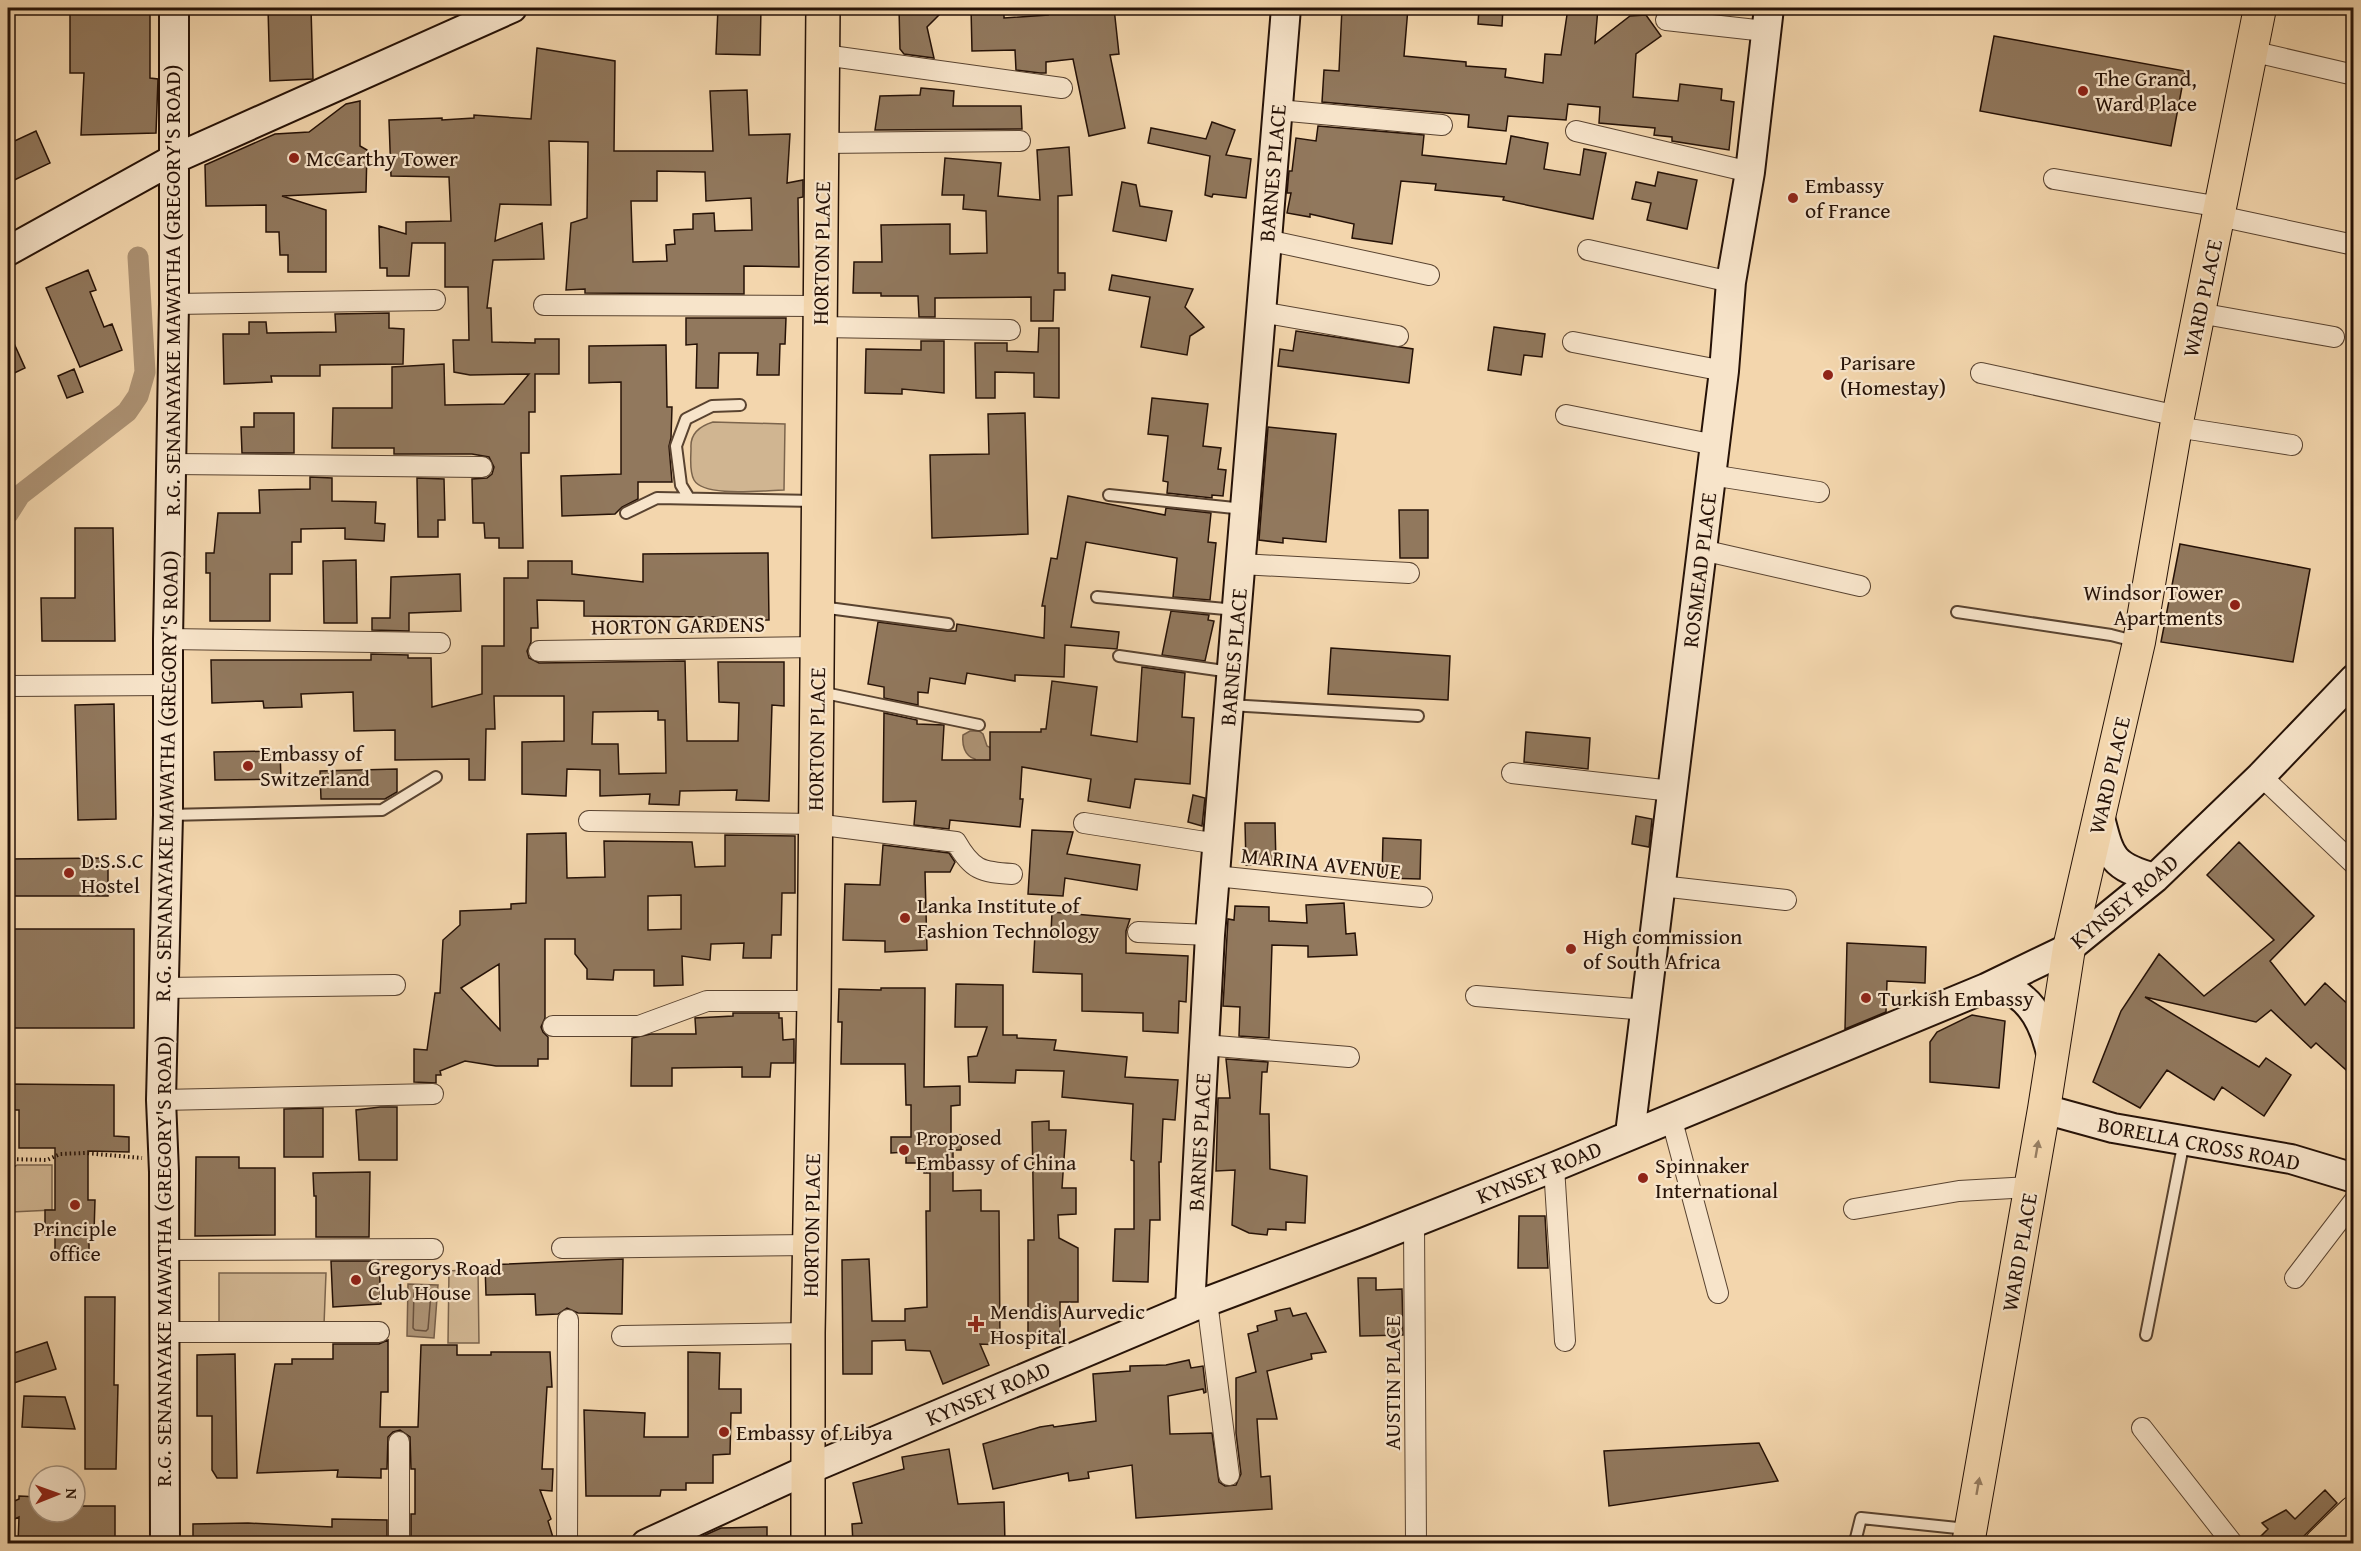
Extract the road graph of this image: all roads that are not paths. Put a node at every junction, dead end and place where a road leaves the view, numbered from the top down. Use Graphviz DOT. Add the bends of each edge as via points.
graph roads {
  1 [pos="174,8"];
  2 [pos="512,8"];
  3 [pos="824,8"];
  4 [pos="1286,8"];
  5 [pos="2260,8"];
  6 [pos="1666,20"];
  7 [pos="1767,20"];
  8 [pos="2251,51"];
  9 [pos="824,55"];
  10 [pos="2354,75"];
  11 [pos="1062,88"];
  12 [pos="1278,110"];
  13 [pos="1442,125"];
  14 [pos="1576,131"];
  15 [pos="1020,141"];
  16 [pos="823,143"];
  17 [pos="174,159"];
  18 [pos="1750,172"];
  19 [pos="2054,179"];
  20 [pos="2220,212"];
  21 [pos="1267,240"];
  22 [pos="2354,246"];
  23 [pos="8,250"];
  24 [pos="1588,250"];
  25 [pos="1429,275"];
  26 [pos="1731,282"];
  27 [pos="435,300"];
  28 [pos="174,304"];
  29 [pos="544,305"];
  30 [pos="1261,312"];
  31 [pos="2199,313"];
  32 [pos="821,316"];
  33 [pos="1010,330"];
  34 [pos="1398,336"];
  35 [pos="2334,337"];
  36 [pos="1573,342"];
  37 [pos="1724,371"];
  38 [pos="1981,373"];
  39 [pos="740,405"];
  40 [pos="1566,416"];
  41 [pos="2177,421"];
  42 [pos="1715,445"];
  43 [pos="2292,446"];
  44 [pos="172,464"];
  45 [pos="482,467"];
  46 [pos="1711,475"];
  47 [pos="1819,492"];
  48 [pos="1109,495"];
  49 [pos="689,498"];
  50 [pos="818,501"];
  51 [pos="1245,509"];
  52 [pos="626,513"];
  53 [pos="1702,550"];
  54 [pos="1240,564"];
  55 [pos="1409,573"];
  56 [pos="1860,586"];
  57 [pos="1097,597"];
  58 [pos="818,606"];
  59 [pos="1237,610"];
  60 [pos="1957,612"];
  61 [pos="948,624"];
  62 [pos="168,639"];
  63 [pos="2139,642"];
  64 [pos="440,643"];
  65 [pos="818,647"];
  66 [pos="539,651"];
  67 [pos="1119,656"];
  68 [pos="1231,672"];
  69 [pos="2353,681"];
  70 [pos="168,685"];
  71 [pos="8,686"];
  72 [pos="817,692"];
  73 [pos="1228,705"];
  74 [pos="1418,716"];
  75 [pos="979,724"];
  76 [pos="1512,773"];
  77 [pos="2260,776"];
  78 [pos="436,777"];
  79 [pos="1672,791"];
  80 [pos="2099,814"];
  81 [pos="168,815"];
  82 [pos="589,821"];
  83 [pos="1084,823"];
  84 [pos="815,825"];
  85 [pos="1218,844"];
  86 [pos="2354,864"];
  87 [pos="1012,874"];
  88 [pos="1215,876"];
  89 [pos="2155,878"];
  90 [pos="1661,886"];
  91 [pos="1422,897"];
  92 [pos="1786,900"];
  93 [pos="1138,932"];
  94 [pos="1210,935"];
  95 [pos="2069,948"];
  96 [pos="395,985"];
  97 [pos="163,988"];
  98 [pos="1986,988"];
  99 [pos="1476,996"];
  100 [pos="814,1001"];
  101 [pos="1647,1010"];
  102 [pos="553,1026"];
  103 [pos="1204,1045"];
  104 [pos="1349,1057"];
  105 [pos="2052,1058"];
  106 [pos="433,1094"];
  107 [pos="161,1100"];
  108 [pos="2044,1108"];
  109 [pos="1671,1117"];
  110 [pos="1630,1134"];
  111 [pos="2184,1141"];
  112 [pos="1554,1167"];
  113 [pos="2354,1178"];
  114 [pos="2030,1187"];
  115 [pos="2354,1201"];
  116 [pos="1854,1209"];
  117 [pos="1414,1223"];
  118 [pos="811,1245"];
  119 [pos="562,1248"];
  120 [pos="433,1249"];
  121 [pos="162,1250"];
  122 [pos="2295,1278"];
  123 [pos="1718,1293"];
  124 [pos="1198,1305"];
  125 [pos="568,1320"];
  126 [pos="163,1332"];
  127 [pos="379,1332"];
  128 [pos="808,1333"];
  129 [pos="2146,1335"];
  130 [pos="622,1336"];
  131 [pos="1565,1341"];
  132 [pos="2142,1428"];
  133 [pos="399,1442"];
  134 [pos="807,1470"];
  135 [pos="1228,1475"];
  136 [pos="2354,1512"];
  137 [pos="1969,1537"];
  138 [pos="165,1544"];
  139 [pos="399,1544"];
  140 [pos="567,1544"];
  141 [pos="646,1544"];
  142 [pos="808,1544"];
  143 [pos="1416,1544"];
  144 [pos="1852,1544"];
  145 [pos="2233,1544"];
  146 [pos="2321,1544"];
  1 -- 17 [label="street, R.G. SENANAYAKE MAWATHA (GREGORY'S ROAD)"];
  2 -- 17 [label="street"];
  3 -- 9 [label="highway, HORTON PLACE"];
  4 -- 12 [label="street, BARNES PLACE"];
  5 -- 8 [label="main road, WARD PLACE"];
  6 -- 7 [label="street"];
  7 -- 18 [label="street, ROSMEAD PLACE"];
  8 -- 10 [label="street"];
  8 -- 20 [label="main road, WARD PLACE"];
  9 -- 11 [label="street"];
  9 -- 16 [label="highway, HORTON PLACE"];
  12 -- 13 [label="street"];
  12 -- 21 [label="street, BARNES PLACE"];
  14 -- 18 [label="street"];
  15 -- 16 [label="street"];
  16 -- 32 [label="highway, HORTON PLACE"];
  17 -- 23 [label="street"];
  17 -- 28 [label="street, R.G. SENANAYAKE MAWATHA (GREGORY'S ROAD)"];
  18 -- 26 [label="street, ROSMEAD PLACE"];
  19 -- 20 [label="street"];
  20 -- 22 [label="street"];
  20 -- 31 [label="main road, WARD PLACE"];
  21 -- 25 [label="street"];
  21 -- 30 [label="street, BARNES PLACE"];
  24 -- 26 [label="street"];
  26 -- 37 [label="street, ROSMEAD PLACE"];
  27 -- 28 [label="street"];
  28 -- 44 [label="street, R.G. SENANAYAKE MAWATHA (GREGORY'S ROAD)"];
  29 -- 32 [label="street"];
  30 -- 34 [label="street"];
  30 -- 51 [label="street, BARNES PLACE"];
  31 -- 35 [label="street"];
  31 -- 41 [label="main road, WARD PLACE"];
  32 -- 33 [label="street"];
  32 -- 50 [label="highway, HORTON PLACE"];
  36 -- 37 [label="street"];
  37 -- 42 [label="street, ROSMEAD PLACE"];
  38 -- 41 [label="street"];
  39 -- 49 [label="lane" via="712,406 686,419 676,446 681,485"];
  40 -- 42 [label="street"];
  41 -- 43 [label="street"];
  41 -- 63 [label="main road, WARD PLACE"];
  42 -- 46 [label="street, ROSMEAD PLACE"];
  44 -- 45 [label="street"];
  44 -- 62 [label="street, R.G. SENANAYAKE MAWATHA (GREGORY'S ROAD)"];
  46 -- 47 [label="street"];
  46 -- 53 [label="street, ROSMEAD PLACE"];
  48 -- 51 [label="lane"];
  49 -- 50 [label="lane"];
  49 -- 52 [label="lane" via="657,498"];
  50 -- 58 [label="highway, HORTON PLACE"];
  51 -- 54 [label="street, BARNES PLACE"];
  53 -- 56 [label="street"];
  53 -- 79 [label="street, ROSMEAD PLACE"];
  54 -- 55 [label="street"];
  54 -- 59 [label="street, BARNES PLACE"];
  57 -- 59 [label="lane"];
  58 -- 61 [label="lane"];
  58 -- 65 [label="highway, HORTON PLACE"];
  59 -- 68 [label="street, BARNES PLACE"];
  60 -- 63 [label="lane"];
  62 -- 64 [label="street"];
  62 -- 70 [label="street, R.G. SENANAYAKE MAWATHA (GREGORY'S ROAD)"];
  63 -- 80 [label="main road, WARD PLACE"];
  65 -- 66 [label="street, HORTON GARDENS"];
  65 -- 72 [label="highway, HORTON PLACE"];
  67 -- 68 [label="lane"];
  68 -- 73 [label="street, BARNES PLACE"];
  69 -- 77 [label="street, KYNSEY ROAD"];
  70 -- 71 [label="street"];
  70 -- 81 [label="street, R.G. SENANAYAKE MAWATHA (GREGORY'S ROAD)"];
  72 -- 75 [label="lane"];
  72 -- 84 [label="highway, HORTON PLACE"];
  73 -- 74 [label="lane"];
  73 -- 85 [label="street, BARNES PLACE"];
  76 -- 79 [label="street"];
  77 -- 86 [label="street"];
  77 -- 89 [label="street, KYNSEY ROAD"];
  78 -- 81 [label="lane" via="382,810"];
  79 -- 90 [label="street, ROSMEAD PLACE"];
  80 -- 89 [label="street" via="2114,858 2133,872"];
  80 -- 95 [label="main road, WARD PLACE"];
  81 -- 97 [label="street, R.G. SENANAYAKE MAWATHA (GREGORY'S ROAD)"];
  82 -- 84 [label="street"];
  83 -- 85 [label="street"];
  84 -- 87 [label="street" via="956,842 966,859 986,873"];
  84 -- 100 [label="highway, HORTON PLACE"];
  85 -- 88 [label="street, BARNES PLACE"];
  88 -- 91 [label="street, MARINA AVENUE"];
  88 -- 94 [label="street, BARNES PLACE"];
  89 -- 95 [label="street, KYNSEY ROAD"];
  90 -- 92 [label="street"];
  90 -- 101 [label="street, ROSMEAD PLACE"];
  93 -- 94 [label="street"];
  94 -- 103 [label="street, BARNES PLACE"];
  95 -- 98 [label="street, KYNSEY ROAD"];
  95 -- 105 [label="main road, WARD PLACE"];
  96 -- 97 [label="street"];
  97 -- 107 [label="street, R.G. SENANAYAKE MAWATHA (GREGORY'S ROAD)"];
  98 -- 105 [label="street" via="2013,992 2031,1008 2046,1032"];
  98 -- 109 [label="street, KYNSEY ROAD"];
  99 -- 101 [label="street"];
  100 -- 102 [label="street" via="707,1001 639,1026"];
  100 -- 118 [label="highway, HORTON PLACE"];
  101 -- 110 [label="street, ROSMEAD PLACE"];
  103 -- 104 [label="street"];
  103 -- 124 [label="street, BARNES PLACE"];
  105 -- 108 [label="main road, WARD PLACE"];
  106 -- 107 [label="street"];
  107 -- 121 [label="street, R.G. SENANAYAKE MAWATHA (GREGORY'S ROAD)"];
  108 -- 111 [label="street, BORELLA CROSS ROAD" via="2113,1128"];
  114 -- 108 [label="main road, WARD PLACE, one-way"];
  109 -- 110 [label="street, KYNSEY ROAD"];
  109 -- 123 [label="street"];
  110 -- 112 [label="street, KYNSEY ROAD"];
  111 -- 113 [label="street, BORELLA CROSS ROAD" via="2291,1159"];
  111 -- 129 [label="lane"];
  112 -- 117 [label="street, KYNSEY ROAD"];
  112 -- 131 [label="street"];
  114 -- 116 [label="street" via="1959,1191"];
  137 -- 114 [label="main road, WARD PLACE, one-way"];
  115 -- 122 [label="street"];
  117 -- 124 [label="street, KYNSEY ROAD"];
  117 -- 143 [label="street, AUSTIN PLACE"];
  118 -- 119 [label="street"];
  118 -- 128 [label="highway, HORTON PLACE"];
  120 -- 121 [label="street"];
  121 -- 126 [label="street, R.G. SENANAYAKE MAWATHA (GREGORY'S ROAD)"];
  124 -- 134 [label="street, KYNSEY ROAD"];
  124 -- 135 [label="street"];
  125 -- 140 [label="street"];
  126 -- 127 [label="street"];
  126 -- 138 [label="street, R.G. SENANAYAKE MAWATHA (GREGORY'S ROAD)"];
  128 -- 130 [label="street"];
  128 -- 134 [label="highway, HORTON PLACE"];
  132 -- 145 [label="street"];
  133 -- 139 [label="street"];
  134 -- 141 [label="street, KYNSEY ROAD"];
  134 -- 142 [label="highway, HORTON PLACE"];
  136 -- 146 [label="main road"];
  137 -- 144 [label="lane" via="1861,1518"];
}
